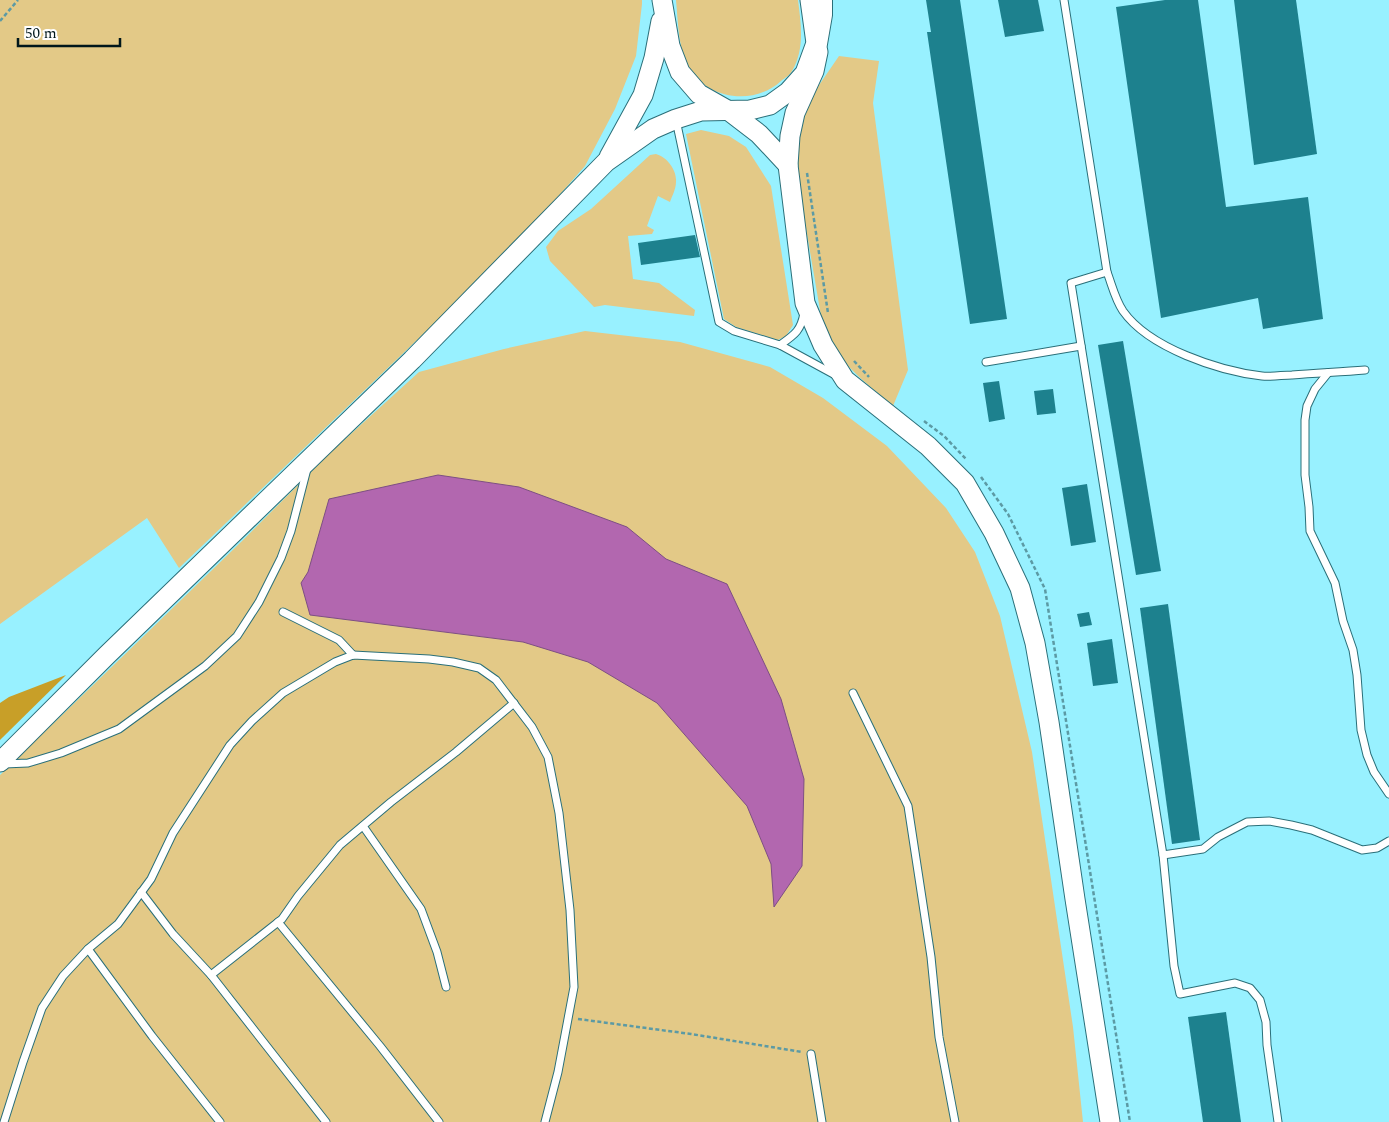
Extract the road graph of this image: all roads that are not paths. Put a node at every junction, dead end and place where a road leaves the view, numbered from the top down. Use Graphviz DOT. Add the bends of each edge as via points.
graph roads {
  1 [pos="810,0"];
  2 [pos="825,0"];
  3 [pos="1064,0"];
  4 [pos="664,3"];
  5 [pos="817,48"];
  6 [pos="729,111"];
  7 [pos="676,119"];
  8 [pos="606,162"];
  9 [pos="788,165"];
  10 [pos="1108,272"];
  11 [pos="805,303"];
  12 [pos="780,345"];
  13 [pos="1081,346"];
  14 [pos="986,362"];
  15 [pos="1365,370"];
  16 [pos="1328,373"];
  17 [pos="845,380"];
  18 [pos="310,459"];
  19 [pos="283,612"];
  20 [pos="353,655"];
  21 [pos="852,693"];
  22 [pos="514,703"];
  23 [pos="0,763"];
  24 [pos="1389,794"];
  25 [pos="363,826"];
  26 [pos="1389,841"];
  27 [pos="1163,855"];
  28 [pos="141,892"];
  29 [pos="278,922"];
  30 [pos="88,949"];
  31 [pos="211,975"];
  32 [pos="446,987"];
  33 [pos="811,1054"];
  34 [pos="4,1122"];
  35 [pos="220,1122"];
  36 [pos="326,1122"];
  37 [pos="439,1122"];
  38 [pos="545,1122"];
  39 [pos="822,1122"];
  40 [pos="955,1122"];
  41 [pos="1110,1122"];
  42 [pos="1278,1122"];
  1 -- 5 [label="main road"];
  2 -- 5 [label="street"];
  3 -- 10 [label="lane"];
  4 -- 6 [label="main road" via="670,46 680,72 699,94"];
  4 -- 8 [label="main road" via="643,95"];
  5 -- 6 [label="main road" via="805,73 788,92 770,105"];
  5 -- 9 [label="main road" via="814,71 795,113"];
  6 -- 7 [label="main road" via="701,111"];
  6 -- 9 [label="main road" via="759,134"];
  7 -- 8 [label="main road" via="653,129"];
  7 -- 12 [label="lane" via="719,322 734,331"];
  8 -- 18 [label="main road"];
  9 -- 11 [label="main road"];
  10 -- 13 [label="lane" via="1071,283"];
  10 -- 16 [label="lane" via="1115,296 1124,311 1155,339 1178,351 1229,369 1263,376"];
  11 -- 12 [label="lane" via="802,324"];
  11 -- 17 [label="main road" via="823,345"];
  12 -- 17 [label="lane"];
  13 -- 14 [label="lane"];
  13 -- 27 [label="lane"];
  15 -- 16 [label="lane"];
  16 -- 24 [label="lane" via="1315,389 1305,420 1310,531 1335,583 1353,650 1361,730 1367,755"];
  17 -- 41 [label="main road" via="928,446 965,483 994,532 1020,588 1035,643 1049,722"];
  18 -- 23 [label="main road"];
  18 -- 23 [label="lane" via="281,558 237,636 205,666 119,729 28,763"];
  19 -- 20 [label="lane" via="339,640"];
  20 -- 22 [label="lane" via="429,659 479,668 496,680"];
  20 -- 28 [label="lane" via="283,693 246,727 230,745 173,833 151,879"];
  21 -- 40 [label="lane" via="908,806 931,957 939,1037"];
  22 -- 25 [label="lane"];
  22 -- 38 [label="lane" via="548,757 555,788 573,947 574,987"];
  25 -- 29 [label="lane" via="340,845"];
  25 -- 32 [label="lane" via="421,909"];
  26 -- 27 [label="lane" via="1377,848 1362,850 1312,830 1270,821 1247,822 1203,849"];
  27 -- 42 [label="lane" via="1174,966 1180,994 1235,983 1250,988 1260,1000 1266,1022"];
  28 -- 30 [label="lane" via="118,924"];
  28 -- 31 [label="lane" via="173,934"];
  29 -- 31 [label="lane"];
  29 -- 37 [label="lane"];
  30 -- 34 [label="lane" via="63,976 42,1008"];
  30 -- 35 [label="lane"];
  31 -- 36 [label="lane"];
  33 -- 39 [label="lane"];
}
